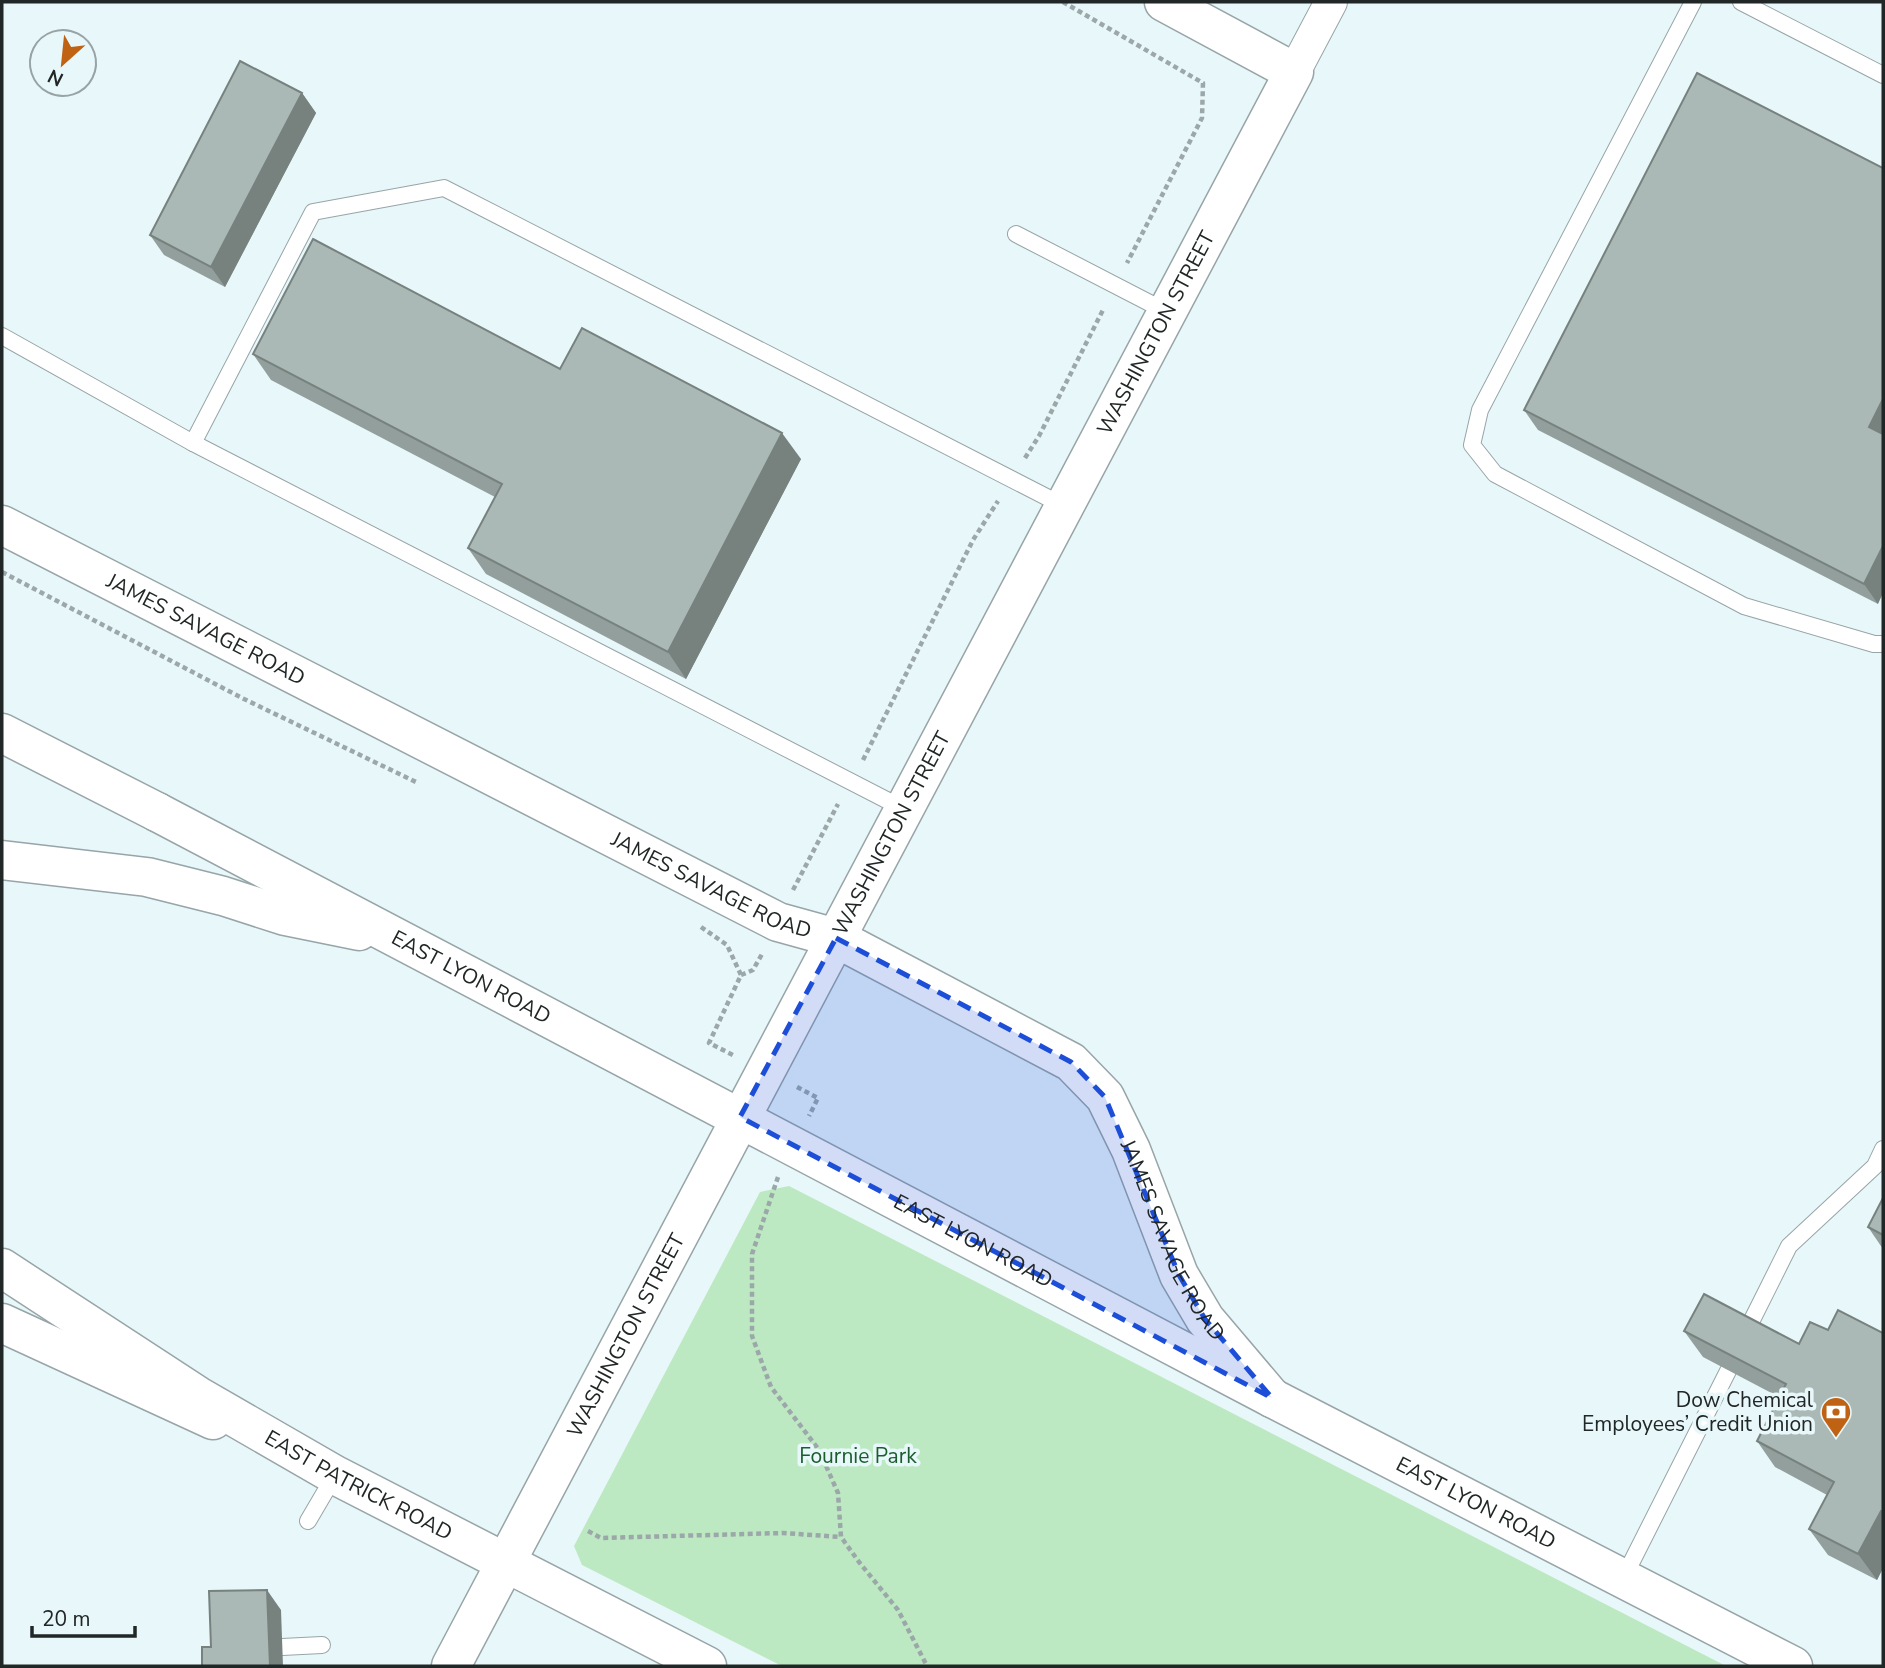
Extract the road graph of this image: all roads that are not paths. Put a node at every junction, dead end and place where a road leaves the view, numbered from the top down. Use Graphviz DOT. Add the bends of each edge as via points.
graph roads {
  1 [pos="1164,2"];
  2 [pos="1331,2"];
  3 [pos="1693,2"];
  4 [pos="1741,2"];
  5 [pos="1294,72"];
  6 [pos="1883,75"];
  7 [pos="1016,234"];
  8 [pos="1167,312"];
  9 [pos="2,336"];
  10 [pos="193,443"];
  11 [pos="1064,506"];
  12 [pos="2,525"];
  13 [pos="1883,644"];
  14 [pos="2,733"];
  15 [pos="904,809"];
  16 [pos="2,860"];
  17 [pos="395,937"];
  18 [pos="836,938"];
  19 [pos="740,1117"];
  20 [pos="1883,1149"];
  21 [pos="2,1268"];
  22 [pos="2,1323"];
  23 [pos="1746,1332"];
  24 [pos="1728,1371"];
  25 [pos="1272,1398"];
  26 [pos="335,1475"];
  27 [pos="308,1521"];
  28 [pos="505,1563"];
  29 [pos="1623,1580"];
  30 [pos="322,1645"];
  31 [pos="282,1647"];
  32 [pos="451,1666"];
  33 [pos="707,1666"];
  34 [pos="1793,1666"];
  1 -- 5 [label="main road"];
  2 -- 5 [label="street, WASHINGTON STREET"];
  3 -- 13 [label="lane" via="1480,410 1472,445 1495,474 1744,606"];
  4 -- 6 [label="lane"];
  5 -- 8 [label="main road, WASHINGTON STREET"];
  7 -- 8 [label="lane"];
  8 -- 11 [label="main road, WASHINGTON STREET"];
  9 -- 10 [label="lane"];
  10 -- 11 [label="lane" via="313,212 444,188"];
  10 -- 15 [label="lane"];
  11 -- 15 [label="main road, WASHINGTON STREET"];
  12 -- 18 [label="main road, JAMES SAVAGE ROAD" via="778,922"];
  14 -- 17 [label="main road, EAST LYON ROAD"];
  15 -- 18 [label="main road, WASHINGTON STREET"];
  16 -- 17 [label="main road" via="147,877 285,916"];
  17 -- 19 [label="main road, EAST LYON ROAD"];
  18 -- 19 [label="main road, WASHINGTON STREET"];
  18 -- 25 [label="main road, JAMES SAVAGE ROAD" via="1071,1062 1105,1097 1131,1150 1179,1275 1205,1319"];
  19 -- 25 [label="main road, EAST LYON ROAD"];
  19 -- 28 [label="main road, WASHINGTON STREET"];
  20 -- 23 [label="lane" via="1875,1166 1789,1246"];
  21 -- 26 [label="main road" via="198,1396"];
  22 -- 26 [label="main road, EAST PATRICK ROAD"];
  24 -- 29 [label="lane"];
  25 -- 29 [label="main road, EAST LYON ROAD"];
  26 -- 27 [label="lane"];
  26 -- 28 [label="main road, EAST PATRICK ROAD"];
  28 -- 32 [label="main road, WASHINGTON STREET"];
  28 -- 33 [label="main road, EAST PATRICK ROAD"];
  29 -- 34 [label="main road, EAST LYON ROAD"];
  30 -- 31 [label="lane"];
}
